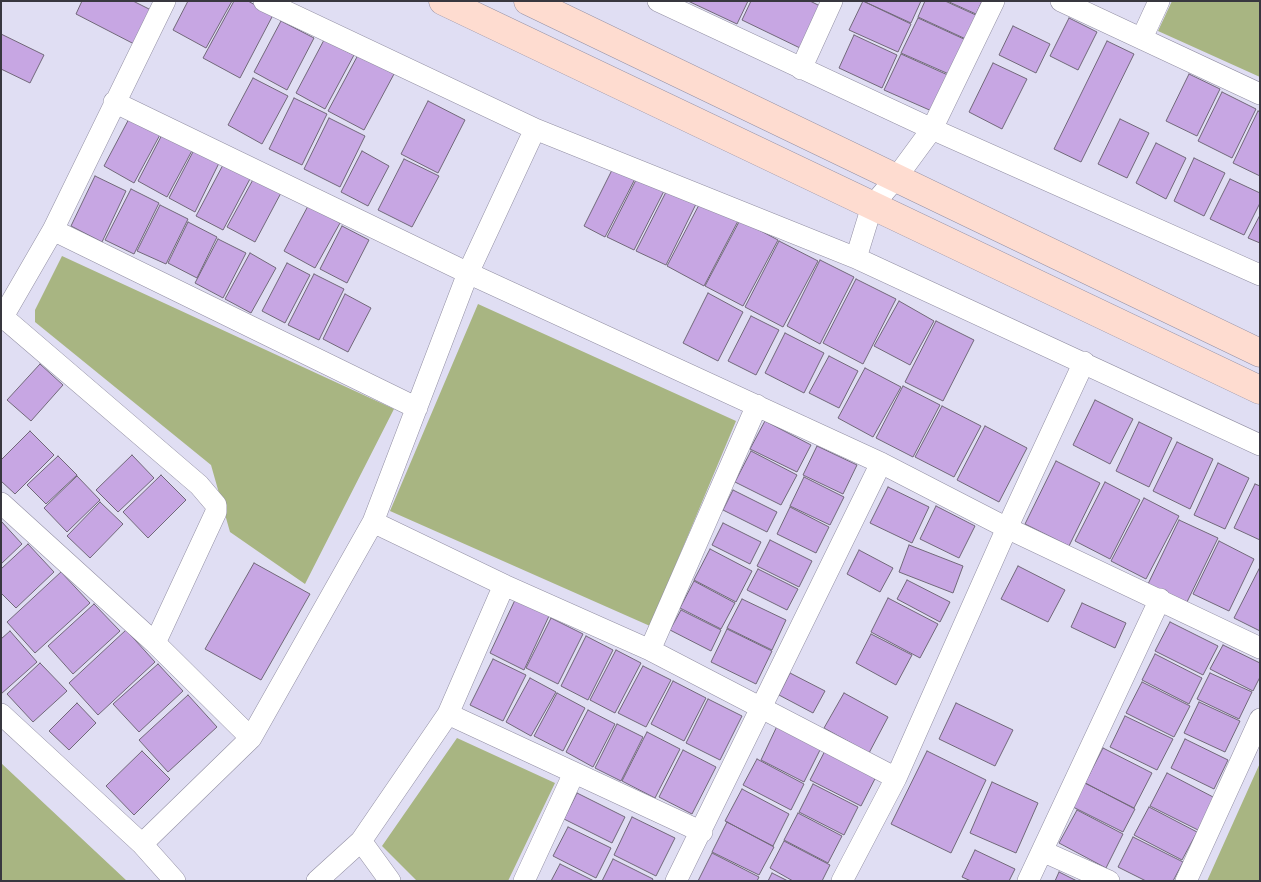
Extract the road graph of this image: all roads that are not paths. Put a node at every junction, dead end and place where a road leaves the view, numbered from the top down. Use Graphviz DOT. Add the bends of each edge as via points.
graph roads {
  1 [pos="165,1"];
  2 [pos="264,1"];
  3 [pos="442,1"];
  4 [pos="528,1"];
  5 [pos="658,1"];
  6 [pos="832,1"];
  7 [pos="994,1"];
  8 [pos="1061,1"];
  9 [pos="1159,1"];
  10 [pos="1142,38"];
  11 [pos="801,69"];
  12 [pos="1260,94"];
  13 [pos="114,102"];
  14 [pos="535,129"];
  15 [pos="932,129"];
  16 [pos="896,178"];
  17 [pos="872,206"];
  18 [pos="53,230"];
  19 [pos="856,258"];
  20 [pos="468,273"];
  21 [pos="1260,275"];
  22 [pos="2,319"];
  23 [pos="1260,353"];
  24 [pos="1084,362"];
  25 [pos="1260,390"];
  26 [pos="757,405"];
  27 [pos="417,408"];
  28 [pos="1260,445"];
  29 [pos="881,463"];
  30 [pos="1,503"];
  31 [pos="373,522"];
  32 [pos="1007,528"];
  33 [pos="504,585"];
  34 [pos="1160,599"];
  35 [pos="155,643"];
  36 [pos="1260,648"];
  37 [pos="650,650"];
  38 [pos="762,707"];
  39 [pos="1,714"];
  40 [pos="448,714"];
  41 [pos="1260,719"];
  42 [pos="251,738"];
  43 [pos="574,773"];
  44 [pos="896,778"];
  45 [pos="702,832"];
  46 [pos="360,841"];
  47 [pos="142,844"];
  48 [pos="1042,851"];
  49 [pos="175,881"];
  50 [pos="317,881"];
  51 [pos="390,881"];
  52 [pos="524,881"];
  53 [pos="676,881"];
  54 [pos="842,881"];
  55 [pos="1028,881"];
  56 [pos="1109,881"];
  57 [pos="1186,881"];
  1 -- 13 [label="street"];
  2 -- 14 [label="street"];
  3 -- 17 [label="main road"];
  4 -- 16 [label="main road"];
  5 -- 11 [label="street"];
  6 -- 11 [label="street"];
  7 -- 15 [label="street"];
  8 -- 10 [label="street"];
  9 -- 10 [label="street"];
  10 -- 12 [label="street"];
  11 -- 15 [label="street"];
  13 -- 18 [label="street"];
  13 -- 20 [label="street"];
  14 -- 19 [label="street"];
  14 -- 20 [label="street"];
  15 -- 16 [label="street"];
  15 -- 21 [label="street"];
  16 -- 17 [label="street"];
  16 -- 23 [label="main road"];
  17 -- 19 [label="street"];
  17 -- 25 [label="main road"];
  18 -- 22 [label="street"];
  18 -- 27 [label="street"];
  19 -- 24 [label="street"];
  20 -- 26 [label="street"];
  20 -- 27 [label="street"];
  22 -- 35 [label="street" via="199,485 216,505 216,512"];
  24 -- 28 [label="street"];
  24 -- 32 [label="street"];
  26 -- 29 [label="street"];
  26 -- 37 [label="street"];
  27 -- 31 [label="street"];
  29 -- 32 [label="street"];
  29 -- 38 [label="street"];
  30 -- 35 [label="street"];
  31 -- 33 [label="street"];
  31 -- 42 [label="street"];
  32 -- 34 [label="street"];
  32 -- 44 [label="street"];
  33 -- 37 [label="street"];
  33 -- 40 [label="street"];
  34 -- 36 [label="street"];
  34 -- 48 [label="street"];
  35 -- 42 [label="street"];
  37 -- 38 [label="street"];
  38 -- 44 [label="street"];
  38 -- 45 [label="street"];
  39 -- 47 [label="street"];
  40 -- 43 [label="street"];
  40 -- 46 [label="street"];
  41 -- 57 [label="street"];
  42 -- 47 [label="street"];
  43 -- 45 [label="street"];
  43 -- 52 [label="street"];
  44 -- 54 [label="street"];
  45 -- 53 [label="street"];
  46 -- 50 [label="street"];
  46 -- 51 [label="street"];
  47 -- 49 [label="street"];
  48 -- 55 [label="street"];
  48 -- 56 [label="street"];
}
